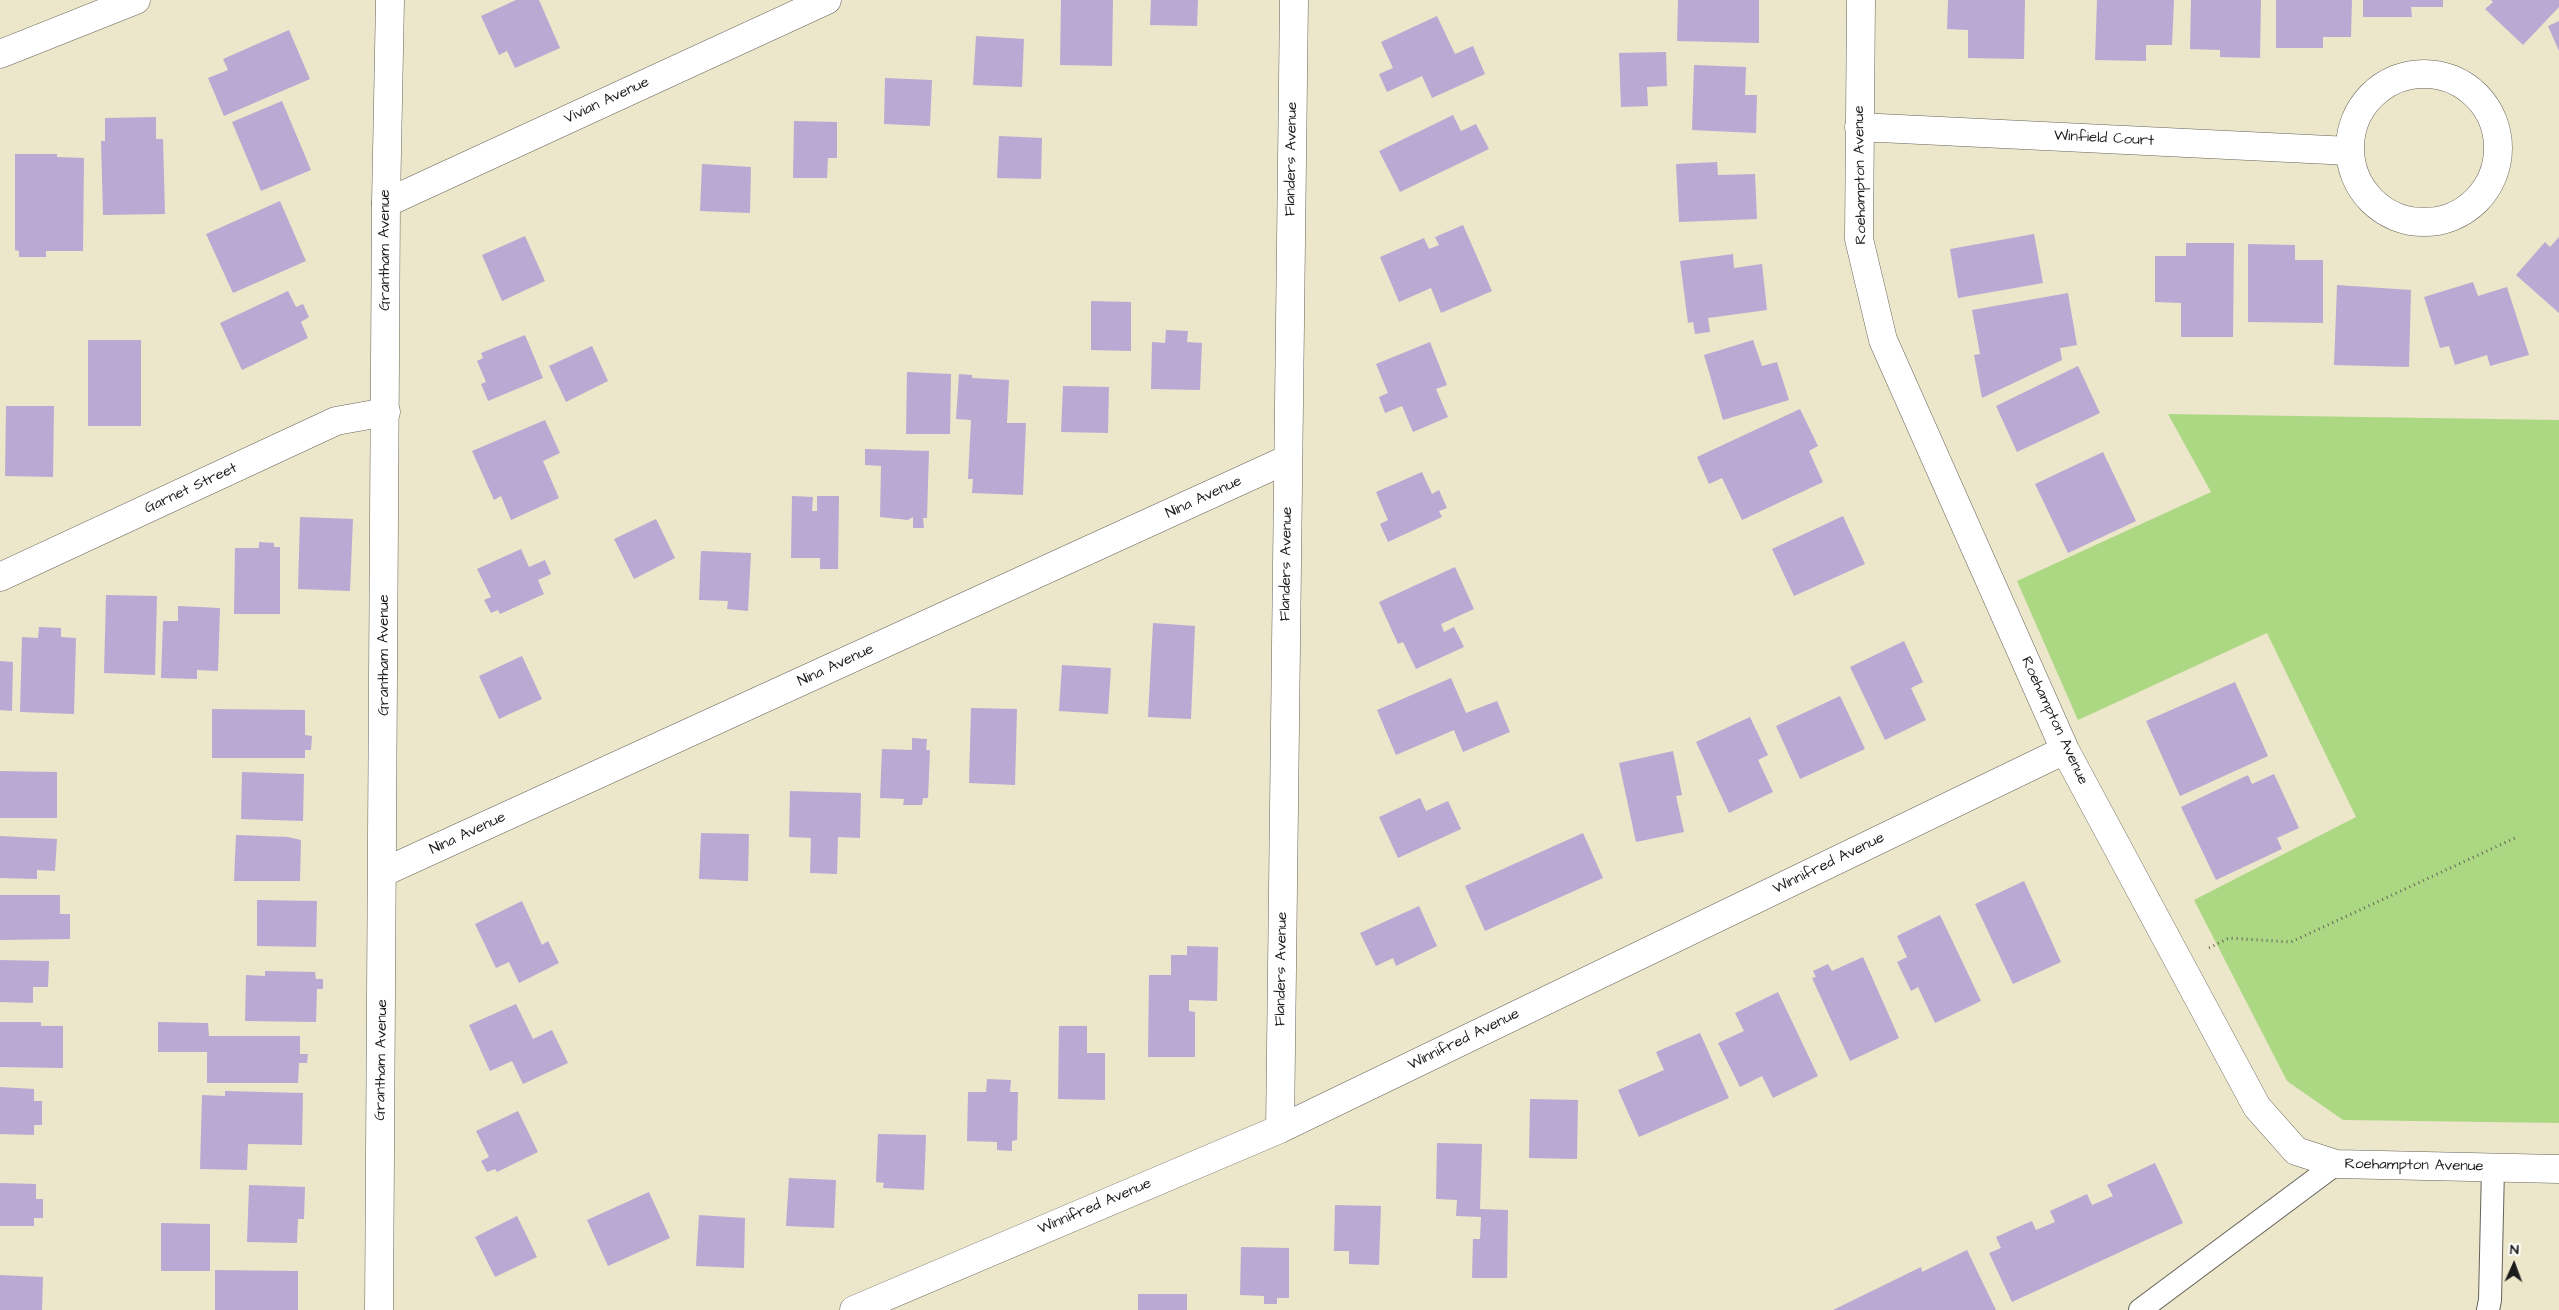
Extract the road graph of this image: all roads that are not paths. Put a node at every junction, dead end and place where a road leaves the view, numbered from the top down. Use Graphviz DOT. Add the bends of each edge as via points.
graph roads {
  1 [pos="136,0"];
  2 [pos="390,0"];
  3 [pos="827,0"];
  4 [pos="1294,0"];
  5 [pos="1860,0"];
  6 [pos="0,54"];
  7 [pos="1859,127"];
  8 [pos="2350,151"];
  9 [pos="386,203"];
  10 [pos="386,412"];
  11 [pos="1288,459"];
  12 [pos="0,578"];
  13 [pos="2065,750"];
  14 [pos="384,872"];
  15 [pos="1280,1129"];
  16 [pos="2336,1164"];
  17 [pos="2492,1168"];
  18 [pos="2559,1169"];
  19 [pos="379,1310"];
  20 [pos="854,1310"];
  21 [pos="2140,1310"];
  22 [pos="2488,1310"];
  1 -- 6 [label="street"];
  2 -- 9 [label="street, Grantham Avenue"];
  3 -- 9 [label="street, Vivian Avenue"];
  4 -- 11 [label="street, Flanders Avenue"];
  5 -- 7 [label="street, Roehampton Avenue"];
  7 -- 8 [label="street, Winfield Court"];
  7 -- 13 [label="street, Roehampton Avenue" via="1859,238 1883,340"];
  8 -- 8 [label="street" via="2352,128 2362,107 2378,90 2397,79 2420,74 2443,76 2464,85 2481,100 2493,119 2499,142 2497,165 2488,187 2472,204 2452,217 2429,222 2405,220 2384,210 2366,194 2354,174"];
  9 -- 10 [label="street, Grantham Avenue"];
  10 -- 12 [label="street, Garnet Street" via="336,421"];
  10 -- 14 [label="street, Grantham Avenue"];
  11 -- 14 [label="street, Nina Avenue"];
  11 -- 15 [label="street, Flanders Avenue"];
  13 -- 15 [label="street, Winnifred Avenue"];
  13 -- 16 [label="street, Roehampton Avenue" via="2257,1108 2296,1150"];
  14 -- 19 [label="street, Grantham Avenue"];
  15 -- 20 [label="street, Winnifred Avenue"];
  16 -- 17 [label="street, Roehampton Avenue"];
  16 -- 21 [label="lane"];
  17 -- 18 [label="street, Roehampton Avenue"];
  17 -- 22 [label="lane"];
}
